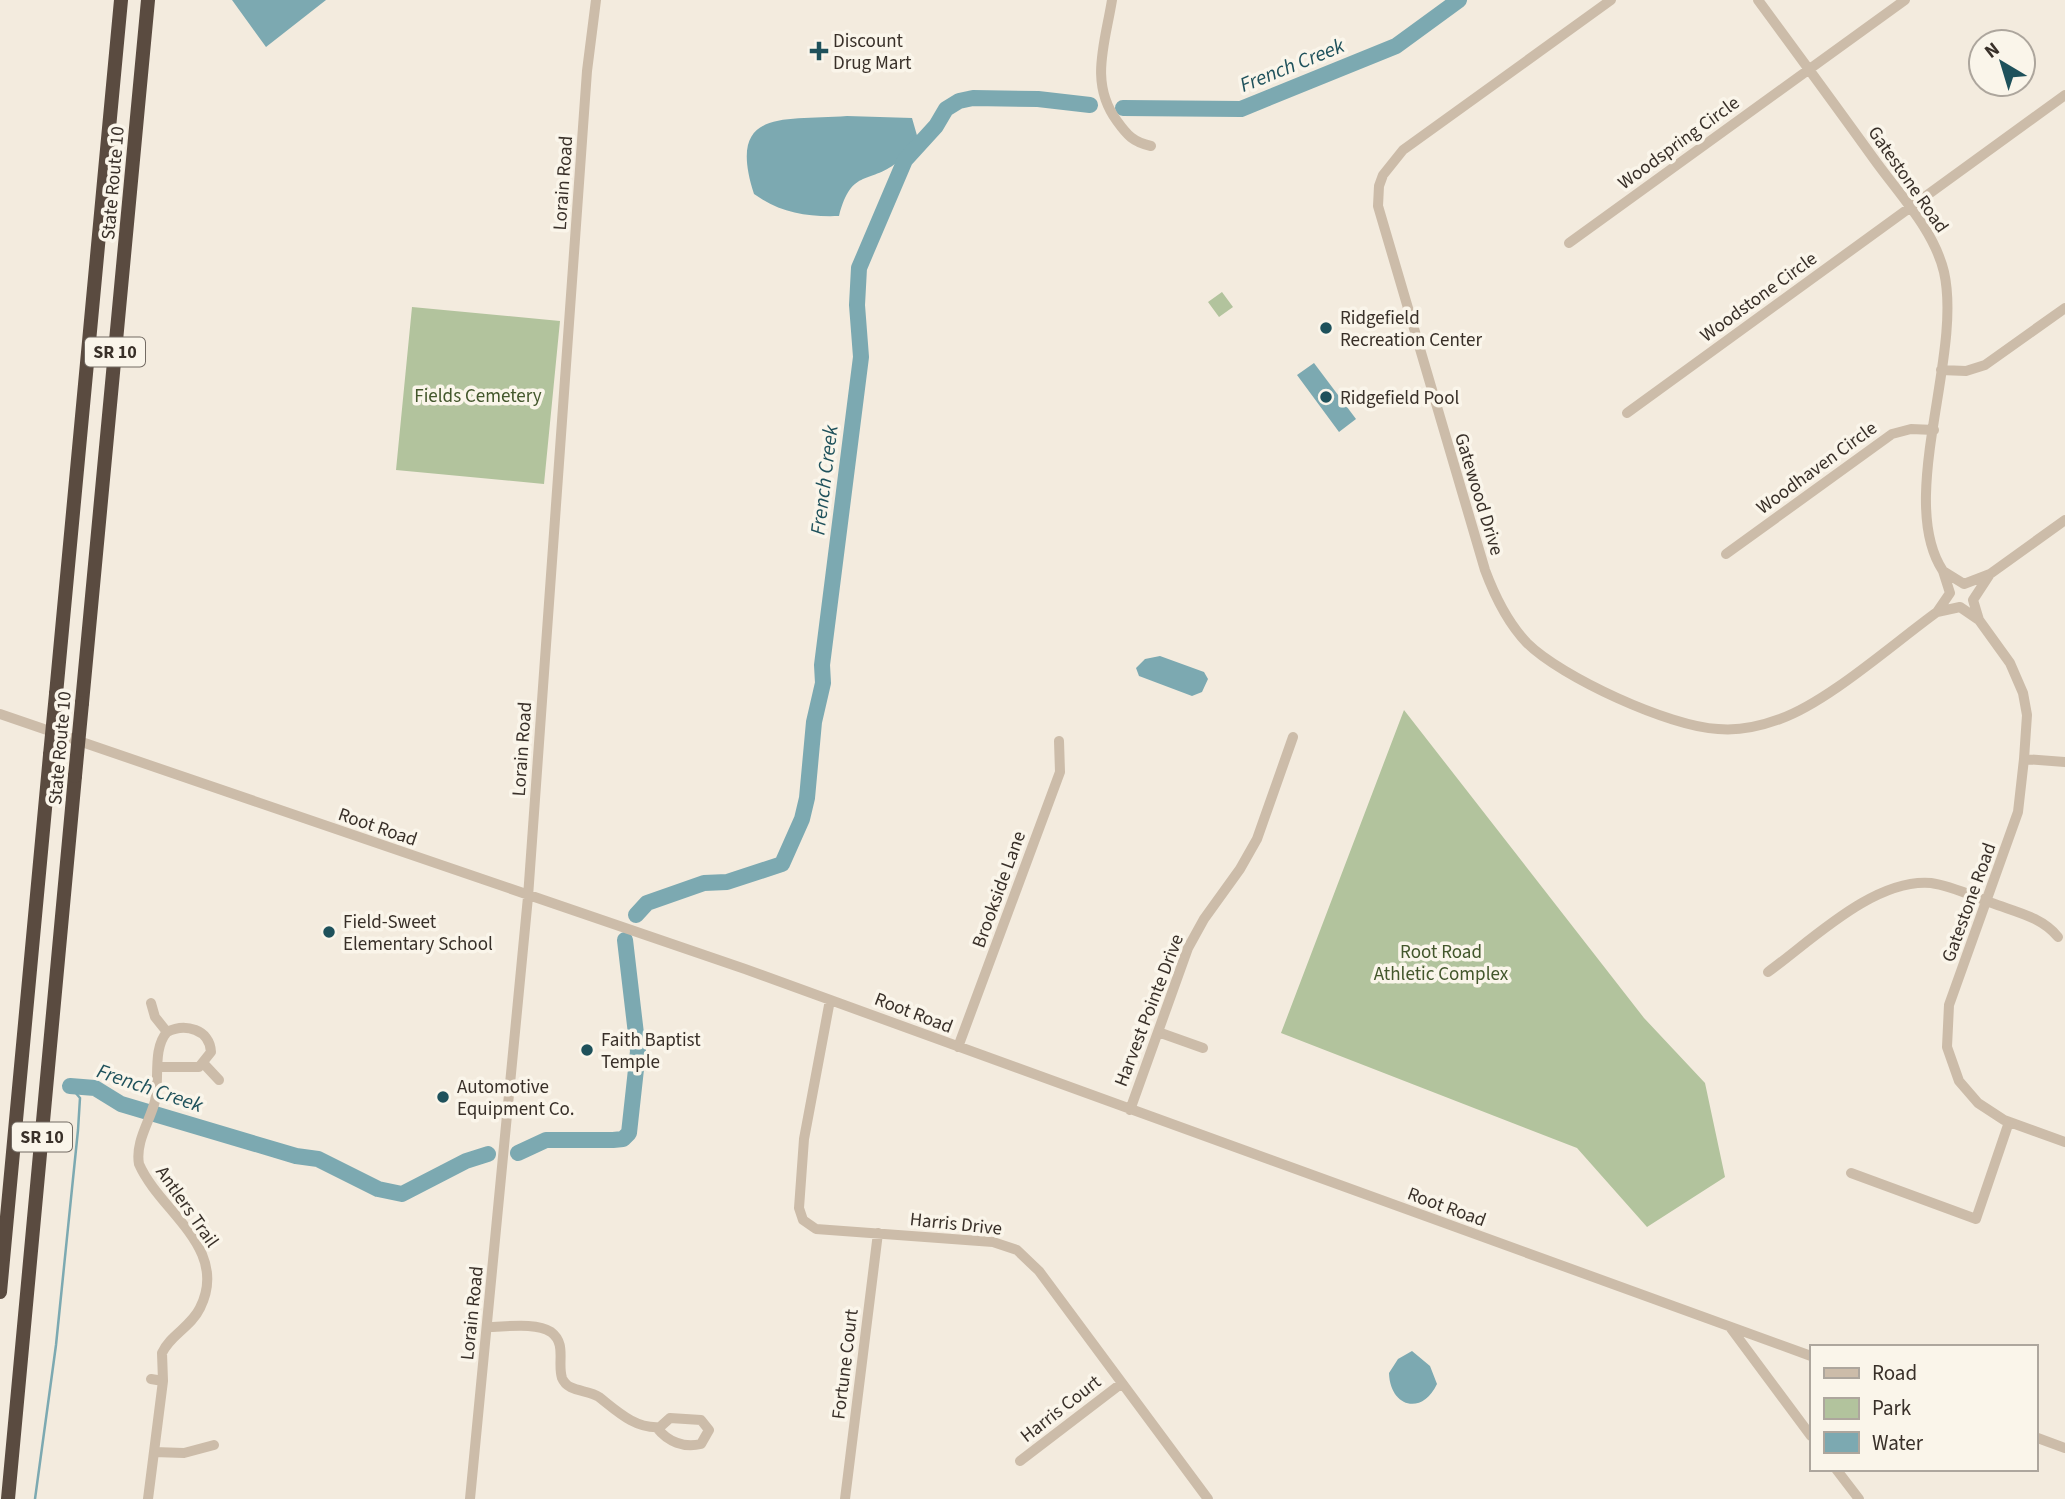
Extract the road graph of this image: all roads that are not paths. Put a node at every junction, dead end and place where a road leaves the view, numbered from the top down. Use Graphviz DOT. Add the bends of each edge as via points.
graph roads {
  1 [pos="121,0"];
  2 [pos="148,0"];
  3 [pos="596,0"];
  4 [pos="1112,0"];
  5 [pos="1611,0"];
  6 [pos="1758,0"];
  7 [pos="1905,0"];
  8 [pos="1808,69"];
  9 [pos="2065,95"];
  10 [pos="1151,146"];
  11 [pos="1910,208"];
  12 [pos="1569,243"];
  13 [pos="2065,308"];
  14 [pos="1941,370"];
  15 [pos="1627,413"];
  16 [pos="1934,430"];
  17 [pos="2065,520"];
  18 [pos="1726,554"];
  19 [pos="1943,570"];
  20 [pos="1990,574"];
  21 [pos="1964,584"];
  22 [pos="1950,593"];
  23 [pos="1973,600"];
  24 [pos="1960,607"];
  25 [pos="1937,612"];
  26 [pos="1979,620"];
  27 [pos="0,713"];
  28 [pos="1293,737"];
  29 [pos="1059,741"];
  30 [pos="2024,759"];
  31 [pos="2065,762"];
  32 [pos="528,897"];
  33 [pos="1986,901"];
  34 [pos="2058,937"];
  35 [pos="1768,972"];
  36 [pos="830,1000"];
  37 [pos="151,1003"];
  38 [pos="167,1032"];
  39 [pos="1158,1032"];
  40 [pos="958,1047"];
  41 [pos="1203,1048"];
  42 [pos="204,1064"];
  43 [pos="158,1067"];
  44 [pos="219,1080"];
  45 [pos="1130,1110"];
  46 [pos="2009,1122"];
  47 [pos="2065,1142"];
  48 [pos="1850,1173"];
  49 [pos="878,1233"];
  50 [pos="0,1292"];
  51 [pos="487,1327"];
  52 [pos="1729,1327"];
  53 [pos="1810,1356"];
  54 [pos="151,1379"];
  55 [pos="163,1381"];
  56 [pos="1122,1383"];
  57 [pos="657,1427"];
  58 [pos="1810,1435"];
  59 [pos="2037,1438"];
  60 [pos="214,1446"];
  61 [pos="2065,1448"];
  62 [pos="155,1452"];
  63 [pos="1020,1461"];
  64 [pos="1838,1471"];
  65 [pos="8,1499"];
  66 [pos="148,1499"];
  67 [pos="470,1499"];
  68 [pos="845,1499"];
  69 [pos="1208,1499"];
  70 [pos="1859,1499"];
  1 -- 50 [label="highway, State Route 10 / SR 10, bridge"];
  2 -- 65 [label="highway, State Route 10 / SR 10, bridge"];
  3 -- 32 [label="street, Lorain Road" via="587,71"];
  4 -- 10 [label="street" via="1101,92 1129,138"];
  5 -- 25 [label="street, Gatewood Drive" via="1403,150 1388,166 1379,186 1380,218 1399,286 1498,602 1526,641 1567,672 1682,723 1728,730 1770,723 1807,707"];
  6 -- 8 [label="street, Gatestone Road"];
  7 -- 8 [label="street, Woodspring Circle"];
  8 -- 11 [label="street, Gatestone Road"];
  8 -- 12 [label="street, Woodspring Circle"];
  9 -- 11 [label="street, Woodstone Circle"];
  11 -- 14 [label="street, Gatestone Road" via="1936,248 1945,279"];
  11 -- 15 [label="street, Woodstone Circle"];
  13 -- 14 [label="street" via="1984,365 1966,371"];
  14 -- 16 [label="street, Gatestone Road"];
  16 -- 18 [label="street, Woodhaven Circle" via="1892,434"];
  16 -- 19 [label="street, Gatestone Road" via="1925,524 1931,549"];
  17 -- 20 [label="street"];
  19 -- 21 [label="street"];
  19 -- 22 [label="street, Gatestone Road"];
  20 -- 21 [label="street"];
  20 -- 23 [label="street"];
  21 -- 22 [label="street"];
  21 -- 23 [label="street" via="1971,588"];
  22 -- 24 [label="street" via="1951,602"];
  22 -- 25 [label="street, Gatewood Drive"];
  23 -- 24 [label="street"];
  23 -- 26 [label="street, Gatestone Road"];
  24 -- 25 [label="street, Gatewood Drive"];
  24 -- 26 [label="street, Gatestone Road"];
  26 -- 30 [label="street, Gatestone Road" via="2010,663 2023,693 2027,715"];
  27 -- 32 [label="street, Root Road"];
  28 -- 39 [label="street, Harvest Pointe Drive" via="1257,839 1193,939"];
  29 -- 40 [label="street, Brookside Lane" via="1060,772"];
  30 -- 31 [label="street"];
  30 -- 33 [label="street, Gatestone Road" via="2018,813"];
  32 -- 36 [label="street, Root Road"];
  32 -- 51 [label="street, Lorain Road"];
  33 -- 34 [label="street" via="2039,920"];
  33 -- 35 [label="street" via="1933,884 1897,886 1867,900"];
  33 -- 46 [label="street, Gatestone Road" via="1949,1005 1946,1039 1951,1064 1969,1094"];
  36 -- 40 [label="street, Root Road"];
  36 -- 49 [label="street, Harris Drive" via="804,1139 800,1212 816,1229"];
  37 -- 38 [label="street"];
  38 -- 42 [label="street" via="180,1028 203,1033 210,1045"];
  38 -- 43 [label="street, Antlers Trail" via="160,1044"];
  39 -- 41 [label="street"];
  39 -- 45 [label="street, Harvest Pointe Drive"];
  40 -- 45 [label="street, Root Road"];
  42 -- 43 [label="street" via="192,1069"];
  42 -- 44 [label="street"];
  43 -- 55 [label="street, Antlers Trail" via="139,1164 201,1249 208,1267 201,1308 162,1353"];
  45 -- 52 [label="street, Root Road"];
  46 -- 47 [label="street, Gatestone Road"];
  46 -- 48 [label="street" via="1976,1219"];
  49 -- 56 [label="street, Harris Drive" via="993,1242 1017,1251 1039,1271"];
  49 -- 68 [label="street, Fortune Court"];
  51 -- 57 [label="street" via="550,1331 560,1345 566,1384 597,1395 611,1410 637,1423"];
  51 -- 67 [label="street, Lorain Road"];
  52 -- 53 [label="street, Root Road"];
  52 -- 58 [label="street"];
  54 -- 55 [label="street"];
  55 -- 62 [label="street, Antlers Trail"];
  56 -- 63 [label="street, Harris Court"];
  56 -- 69 [label="street, Harris Drive"];
  57 -- 57 [label="street" via="667,1440 692,1446 701,1444 709,1430 701,1420 670,1418"];
  59 -- 61 [label="street"];
  60 -- 62 [label="street"];
  62 -- 66 [label="street, Antlers Trail"];
  64 -- 70 [label="street"];
}
